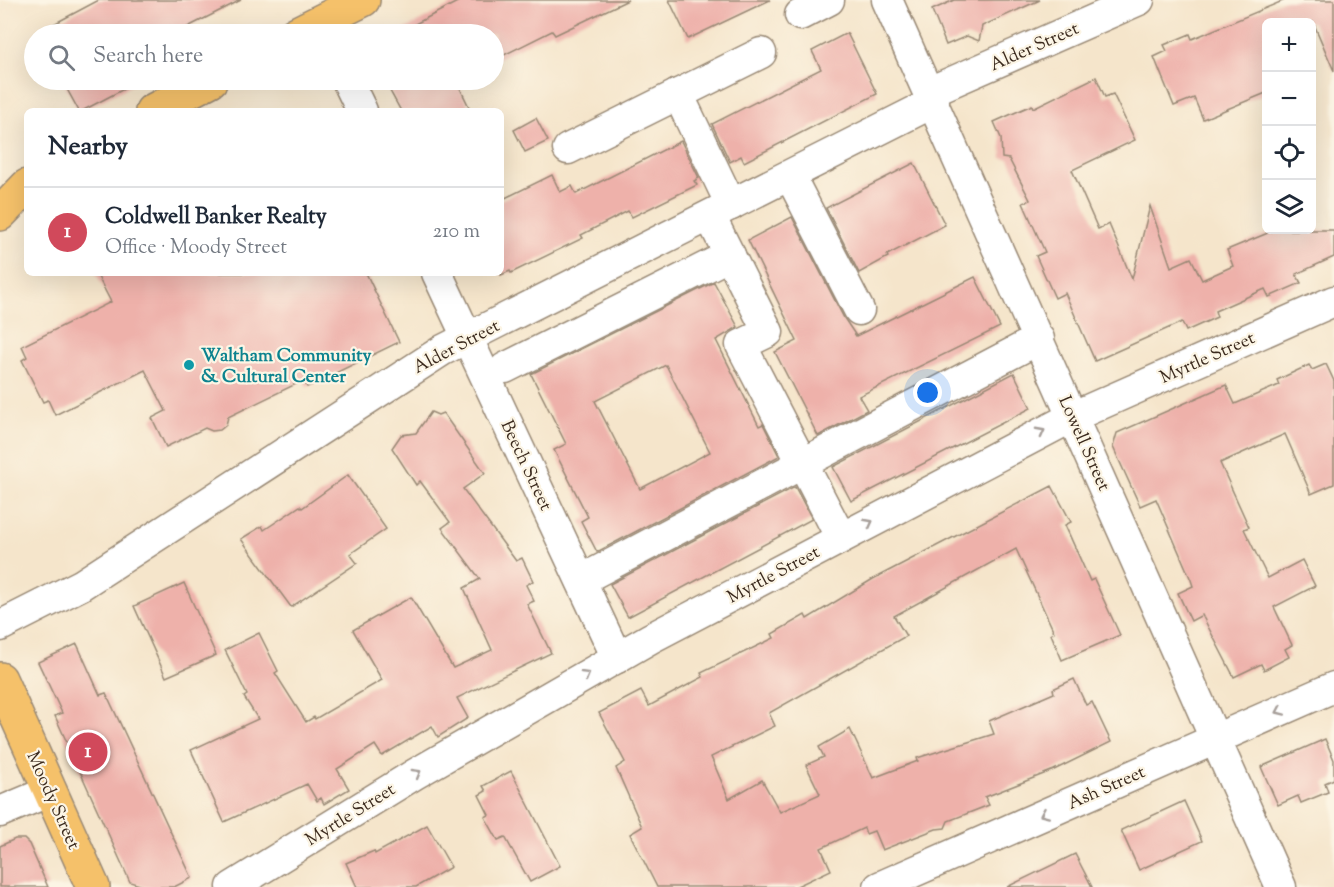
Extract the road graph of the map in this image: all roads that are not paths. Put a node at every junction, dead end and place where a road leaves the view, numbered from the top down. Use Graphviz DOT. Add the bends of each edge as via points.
graph roads {
  1 [pos="363,0"];
  2 [pos="829,0"];
  3 [pos="887,0"];
  4 [pos="1139,0"];
  5 [pos="800,15"];
  6 [pos="324,24"];
  7 [pos="761,53"];
  8 [pos="192,90"];
  9 [pos="352,90"];
  10 [pos="678,94"];
  11 [pos="932,97"];
  12 [pos="158,108"];
  13 [pos="361,108"];
  14 [pos="568,149"];
  15 [pos="790,176"];
  16 [pos="24,189"];
  17 [pos="721,210"];
  18 [pos="0,214"];
  19 [pos="730,255"];
  20 [pos="438,276"];
  21 [pos="565,289"];
  22 [pos="1334,301"];
  23 [pos="859,310"];
  24 [pos="584,328"];
  25 [pos="468,338"];
  26 [pos="1039,339"];
  27 [pos="505,368"];
  28 [pos="1074,416"];
  29 [pos="802,463"];
  30 [pos="841,538"];
  31 [pos="581,580"];
  32 [pos="0,626"];
  33 [pos="617,658"];
  34 [pos="0,679"];
  35 [pos="1334,687"];
  36 [pos="1216,739"];
  37 [pos="50,791"];
  38 [pos="0,812"];
  39 [pos="93,887"];
  40 [pos="232,887"];
  41 [pos="879,887"];
  42 [pos="1281,887"];
  1 -- 6 [label="main road"];
  2 -- 5 [label="street"];
  3 -- 11 [label="street, Lowell Street"];
  4 -- 11 [label="street, Alder Street"];
  7 -- 10 [label="street"];
  8 -- 12 [label="main road"];
  9 -- 13 [label="street"];
  10 -- 14 [label="street"];
  10 -- 17 [label="street"];
  11 -- 15 [label="street, Alder Street"];
  11 -- 26 [label="street, Lowell Street"];
  15 -- 17 [label="street, Alder Street"];
  15 -- 23 [label="street"];
  16 -- 18 [label="main road"];
  17 -- 19 [label="street"];
  17 -- 21 [label="street, Alder Street"];
  19 -- 24 [label="street"];
  19 -- 29 [label="street" via="768,332 741,345"];
  20 -- 25 [label="street, Beech Street"];
  21 -- 24 [label="street"];
  21 -- 25 [label="street, Alder Street"];
  22 -- 28 [label="street, Myrtle Street"];
  24 -- 27 [label="street"];
  25 -- 31 [label="street, Beech Street"];
  25 -- 32 [label="street, Alder Street" via="424,362 74,589"];
  26 -- 28 [label="street, Lowell Street"];
  26 -- 29 [label="street"];
  30 -- 28 [label="street, Myrtle Street, one-way"];
  28 -- 36 [label="street, Lowell Street"];
  29 -- 30 [label="street"];
  29 -- 31 [label="street"];
  30 -- 33 [label="street, Myrtle Street"];
  31 -- 33 [label="street, Beech Street"];
  40 -- 33 [label="street, Myrtle Street, one-way" via="407,779"];
  34 -- 37 [label="main road, Moody Street"];
  35 -- 36 [label="street, Ash Street, one-way"];
  36 -- 41 [label="street, Ash Street, one-way"];
  36 -- 42 [label="street, Lowell Street"];
  37 -- 38 [label="street"];
  37 -- 39 [label="main road, Moody Street"];
}
